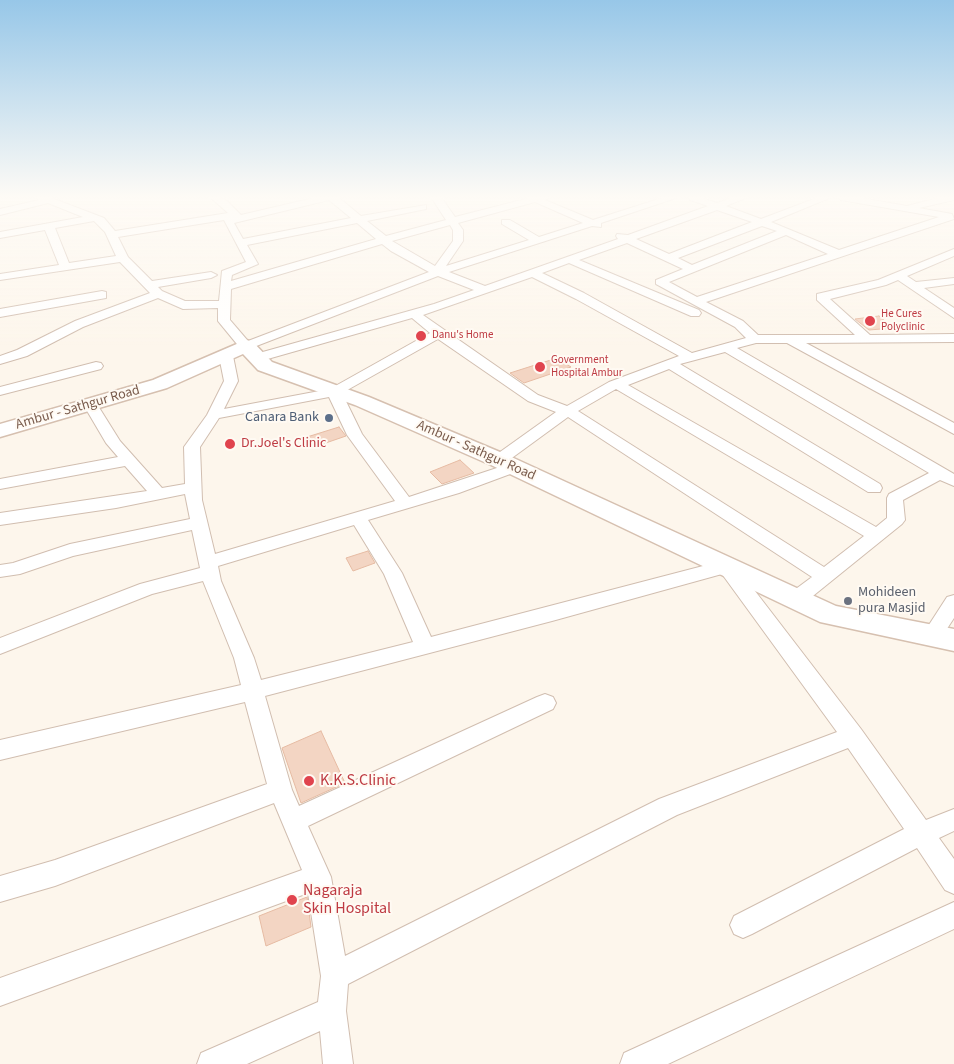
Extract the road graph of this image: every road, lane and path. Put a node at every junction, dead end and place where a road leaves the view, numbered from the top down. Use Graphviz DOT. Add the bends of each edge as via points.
graph roads {
  1 [pos="57,247"];
  2 [pos="118,247"];
  3 [pos="242,247"];
  4 [pos="363,247"];
  5 [pos="393,247"];
  6 [pos="454,247"];
  7 [pos="516,247"];
  8 [pos="602,247"];
  9 [pos="643,247"];
  10 [pos="699,247"];
  11 [pos="747,247"];
  12 [pos="821,247"];
  13 [pos="861,247"];
  14 [pos="954,252"];
  15 [pos="838,254"];
  16 [pos="123,258"];
  17 [pos="568,259"];
  18 [pos="667,259"];
  19 [pos="65,267"];
  20 [pos="692,269"];
  21 [pos="438,272"];
  22 [pos="532,273"];
  23 [pos="211,275"];
  24 [pos="899,276"];
  25 [pos="0,277"];
  26 [pos="954,281"];
  27 [pos="147,285"];
  28 [pos="914,286"];
  29 [pos="225,287"];
  30 [pos="485,290"];
  31 [pos="158,294"];
  32 [pos="102,296"];
  33 [pos="224,304"];
  34 [pos="695,307"];
  35 [pos="0,313"];
  36 [pos="414,314"];
  37 [pos="954,314"];
  38 [pos="438,333"];
  39 [pos="954,338"];
  40 [pos="755,339"];
  41 [pos="789,339"];
  42 [pos="867,339"];
  43 [pos="726,347"];
  44 [pos="243,353"];
  45 [pos="690,357"];
  46 [pos="0,360"];
  47 [pos="670,364"];
  48 [pos="96,366"];
  49 [pos="617,384"];
  50 [pos="0,391"];
  51 [pos="334,392"];
  52 [pos="90,404"];
  53 [pos="568,411"];
  54 [pos="214,415"];
  55 [pos="954,429"];
  56 [pos="0,431"];
  57 [pos="130,460"];
  58 [pos="507,464"];
  59 [pos="948,477"];
  60 [pos="0,484"];
  61 [pos="194,487"];
  62 [pos="874,488"];
  63 [pos="158,494"];
  64 [pos="406,504"];
  65 [pos="358,518"];
  66 [pos="0,519"];
  67 [pos="200,523"];
  68 [pos="876,535"];
  69 [pos="726,566"];
  70 [pos="209,567"];
  71 [pos="0,571"];
  72 [pos="824,576"];
  73 [pos="796,599"];
  74 [pos="954,602"];
  75 [pos="943,638"];
  76 [pos="0,646"];
  77 [pos="425,647"];
  78 [pos="253,691"];
  79 [pos="545,703"];
  80 [pos="853,736"];
  81 [pos="0,750"];
  82 [pos="280,790"];
  83 [pos="294,820"];
  84 [pos="954,820"];
  85 [pos="921,833"];
  86 [pos="318,877"];
  87 [pos="954,881"];
  88 [pos="0,889"];
  89 [pos="954,915"];
  90 [pos="743,925"];
  91 [pos="336,976"];
  92 [pos="0,992"];
  93 [pos="332,1011"];
  94 [pos="212,1064"];
  95 [pos="338,1064"];
  96 [pos="635,1064"];
  1 -- 19 [label="street"];
  2 -- 16 [label="street"];
  3 -- 29 [label="street" via="252,264 226,273"];
  4 -- 29 [label="street"];
  5 -- 21 [label="street"];
  6 -- 21 [label="street"];
  7 -- 21 [label="street"];
  8 -- 17 [label="street"];
  9 -- 18 [label="street"];
  10 -- 18 [label="street"];
  11 -- 20 [label="street"];
  12 -- 15 [label="street"];
  13 -- 15 [label="street"];
  14 -- 24 [label="street"];
  15 -- 34 [label="street"];
  16 -- 19 [label="street"];
  16 -- 27 [label="street"];
  17 -- 22 [label="street"];
  17 -- 34 [label="street"];
  18 -- 20 [label="street"];
  19 -- 25 [label="street"];
  20 -- 34 [label="street" via="660,282"];
  21 -- 30 [label="street"];
  21 -- 44 [label="street"];
  22 -- 30 [label="street"];
  22 -- 45 [label="street"];
  23 -- 27 [label="street"];
  24 -- 28 [label="street"];
  24 -- 42 [label="street" via="821,298"];
  26 -- 28 [label="street"];
  27 -- 31 [label="street"];
  28 -- 37 [label="street"];
  29 -- 33 [label="street"];
  30 -- 36 [label="street"];
  31 -- 33 [label="street" via="183,305"];
  31 -- 46 [label="street" via="79,324"];
  32 -- 35 [label="street"];
  33 -- 44 [label="street" via="224,321"];
  34 -- 40 [label="street" via="739,324"];
  36 -- 38 [label="street"];
  36 -- 44 [label="street"];
  38 -- 51 [label="street"];
  38 -- 53 [label="street" via="533,398"];
  39 -- 42 [label="street"];
  40 -- 41 [label="street"];
  40 -- 43 [label="street"];
  41 -- 42 [label="street"];
  41 -- 55 [label="street"];
  43 -- 45 [label="street"];
  43 -- 59 [label="street"];
  44 -- 51 [label="main road, Ambur - Sathgur Road" via="265,366"];
  44 -- 52 [label="main road, Ambur - Sathgur Road" via="160,384"];
  44 -- 54 [label="street"];
  45 -- 47 [label="street"];
  47 -- 49 [label="street"];
  47 -- 62 [label="street"];
  48 -- 50 [label="street"];
  49 -- 53 [label="street"];
  49 -- 68 [label="street"];
  51 -- 54 [label="street"];
  51 -- 58 [label="main road, Ambur - Sathgur Road"];
  51 -- 64 [label="street" via="355,435"];
  52 -- 56 [label="main road, Ambur - Sathgur Road"];
  52 -- 57 [label="street" via="114,442"];
  53 -- 58 [label="street"];
  53 -- 72 [label="street"];
  54 -- 61 [label="street" via="192,447"];
  57 -- 60 [label="street"];
  57 -- 63 [label="street"];
  58 -- 64 [label="street"];
  58 -- 69 [label="main road, Ambur - Sathgur Road"];
  59 -- 68 [label="street" via="895,498 896,520"];
  61 -- 63 [label="street"];
  61 -- 67 [label="street"];
  63 -- 66 [label="street"];
  64 -- 65 [label="street"];
  65 -- 70 [label="street"];
  65 -- 77 [label="street" via="393,573"];
  67 -- 70 [label="street"];
  67 -- 71 [label="street" via="78,548"];
  68 -- 72 [label="street"];
  69 -- 73 [label="main road, Ambur - Sathgur Road"];
  69 -- 77 [label="street"];
  69 -- 80 [label="street"];
  70 -- 76 [label="street"];
  70 -- 78 [label="street" via="244,658"];
  72 -- 73 [label="street"];
  73 -- 75 [label="main road, Ambur - Sathgur Road" via="830,615"];
  74 -- 75 [label="street"];
  77 -- 78 [label="street"];
  78 -- 81 [label="street"];
  78 -- 82 [label="street"];
  79 -- 83 [label="street"];
  80 -- 85 [label="street"];
  80 -- 91 [label="street" via="668,807"];
  82 -- 83 [label="street"];
  82 -- 88 [label="street" via="54,873"];
  83 -- 86 [label="street"];
  84 -- 85 [label="street"];
  85 -- 87 [label="street"];
  85 -- 90 [label="street"];
  86 -- 91 [label="street"];
  86 -- 92 [label="street"];
  89 -- 96 [label="street"];
  91 -- 93 [label="street"];
  93 -- 94 [label="street"];
  93 -- 95 [label="street"];
}
